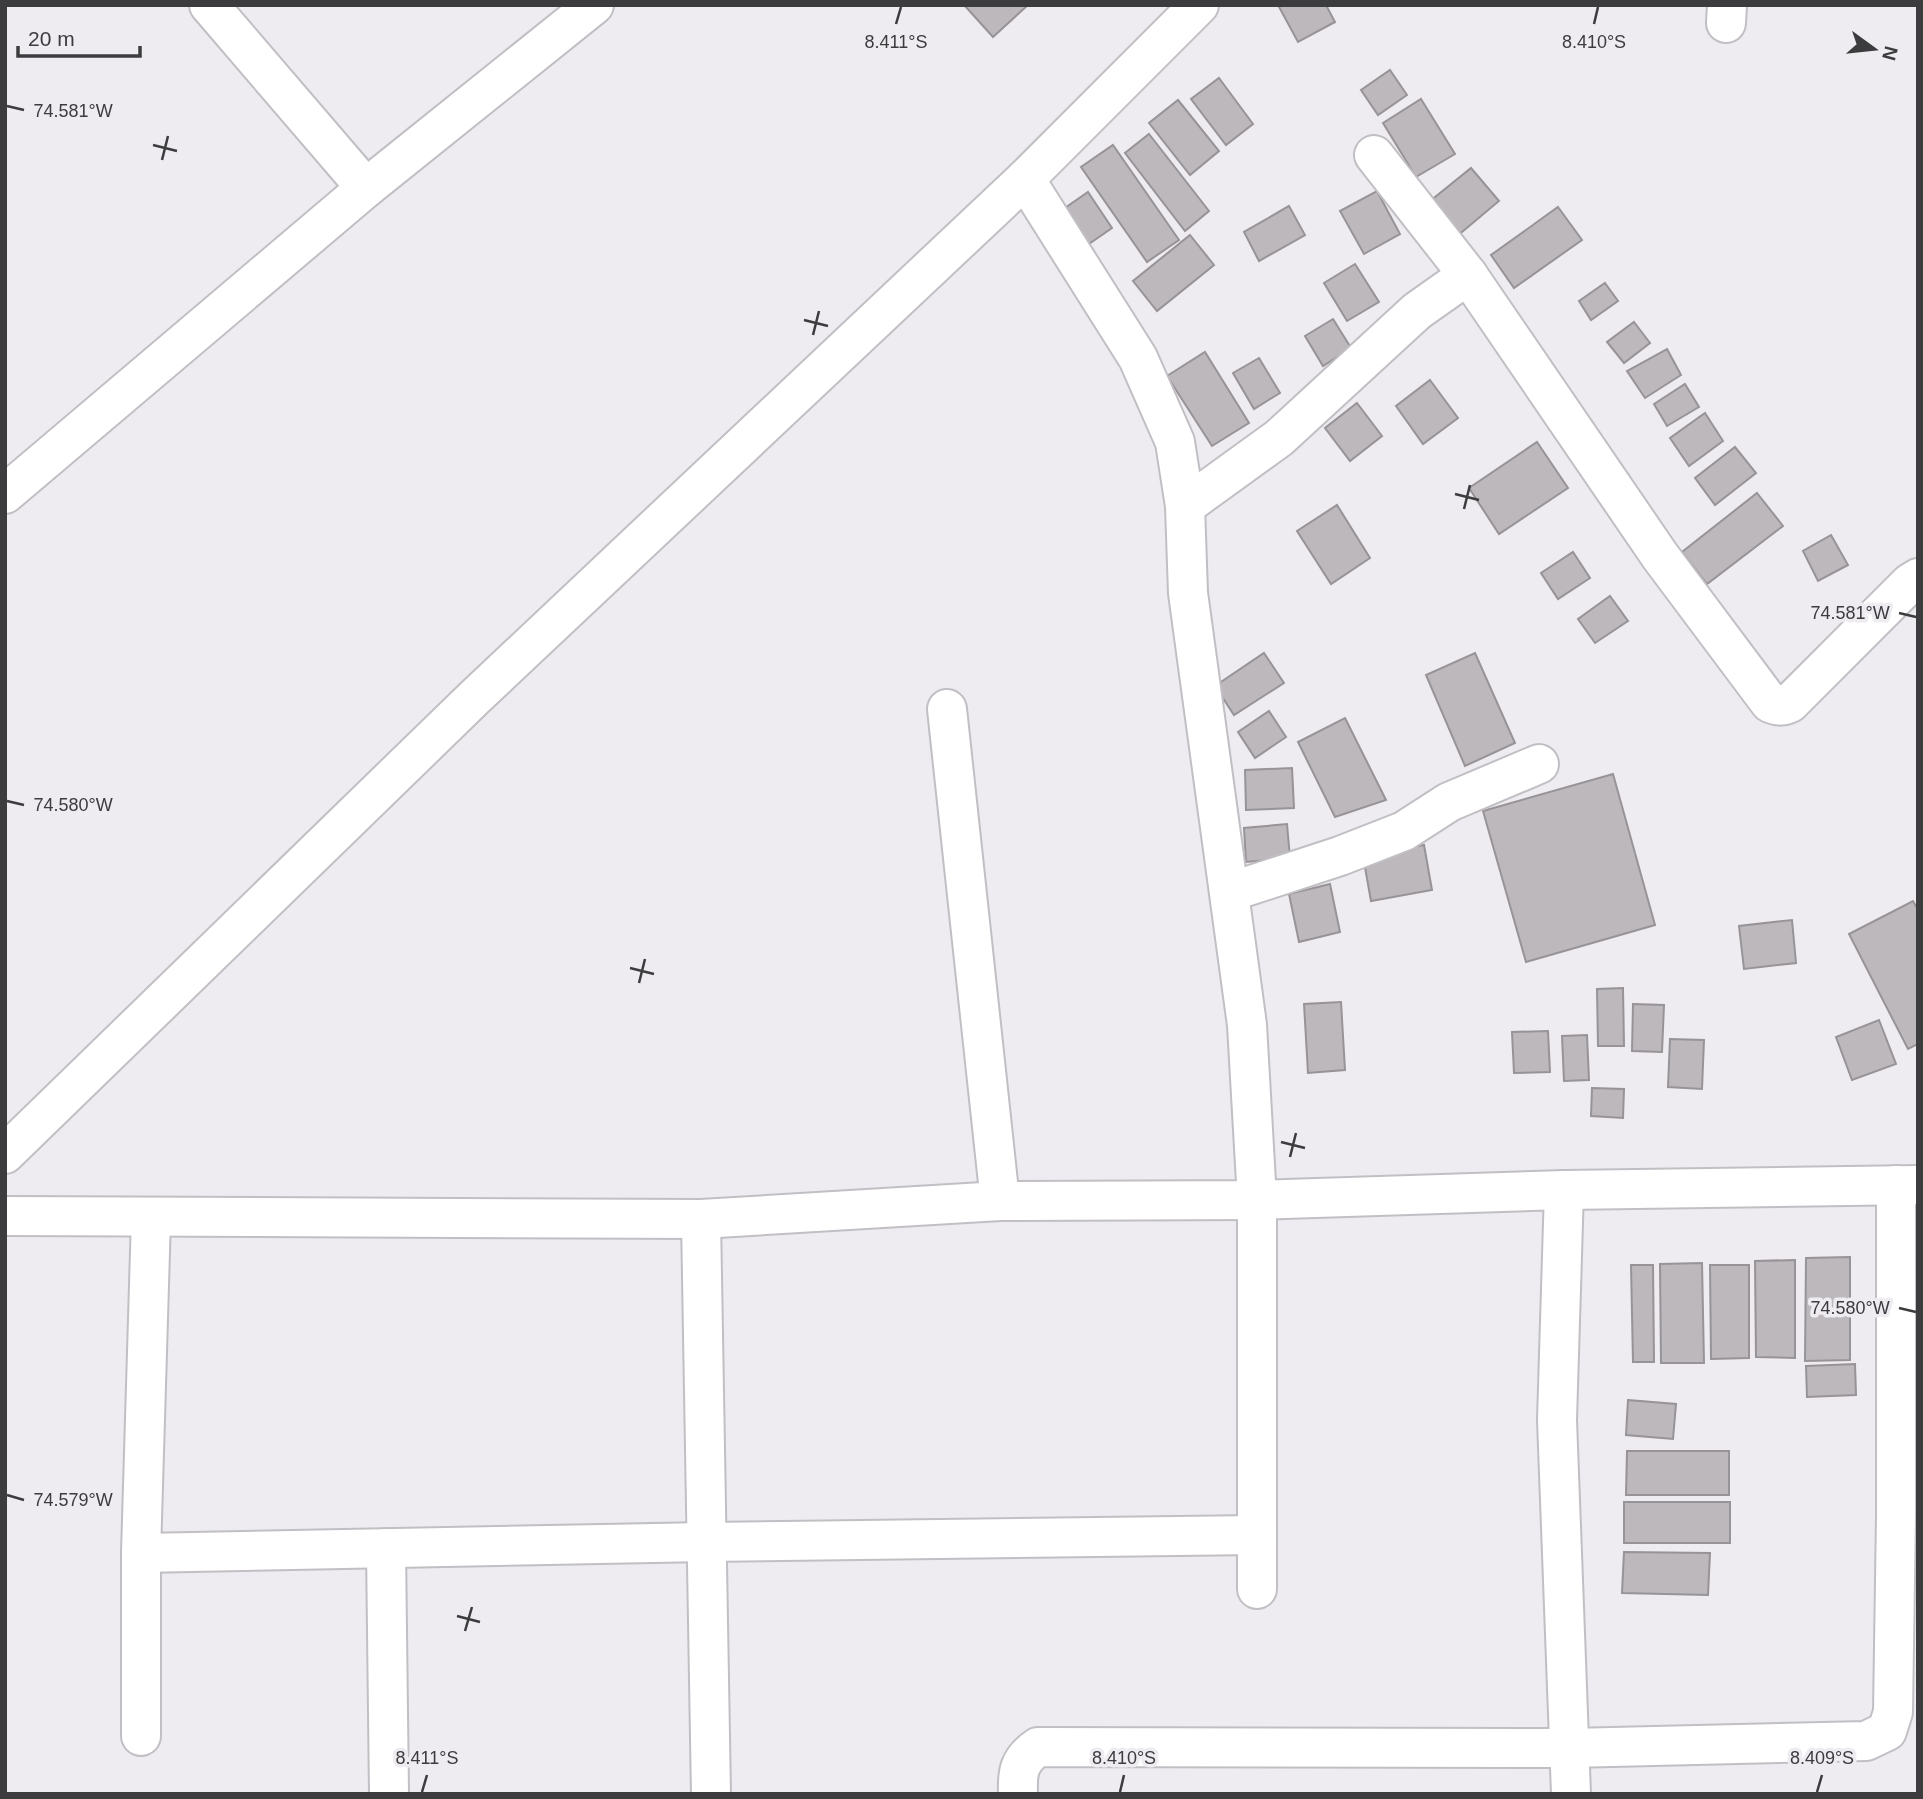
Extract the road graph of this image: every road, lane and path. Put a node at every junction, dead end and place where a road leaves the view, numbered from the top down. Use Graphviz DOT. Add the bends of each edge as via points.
graph roads {
  1 [pos="209,5"];
  2 [pos="594,5"];
  3 [pos="1199,5"];
  4 [pos="1374,155"];
  5 [pos="1025,179"];
  6 [pos="366,188"];
  7 [pos="1468,275"];
  8 [pos="5,494"];
  9 [pos="1185,506"];
  10 [pos="1918,578"];
  11 [pos="947,709"];
  12 [pos="1539,764"];
  13 [pos="1230,892"];
  14 [pos="5,1154"];
  15 [pos="1907,1185"];
  16 [pos="1564,1190"];
  17 [pos="1257,1200"];
  18 [pos="1000,1201"];
  19 [pos="5,1216"];
  20 [pos="151,1218"];
  21 [pos="701,1219"];
  22 [pos="1907,1515"];
  23 [pos="1257,1535"];
  24 [pos="706,1542"];
  25 [pos="386,1548"];
  26 [pos="141,1553"];
  27 [pos="1257,1589"];
  28 [pos="141,1736"];
  29 [pos="1570,1748"];
  30 [pos="388,1794"];
  31 [pos="711,1794"];
  32 [pos="1018,1794"];
  33 [pos="1571,1794"];
  1 -- 6 [label="street"];
  2 -- 6 [label="street"];
  3 -- 5 [label="street"];
  4 -- 7 [label="street"];
  5 -- 9 [label="street" via="1138,358 1174,442"];
  5 -- 14 [label="street" via="474,698"];
  6 -- 8 [label="street"];
  7 -- 9 [label="street" via="1417,312 1279,438"];
  7 -- 10 [label="street" via="1660,556 1770,703 1790,703"];
  9 -- 13 [label="street" via="1188,593"];
  11 -- 18 [label="street"];
  12 -- 13 [label="street" via="1449,802 1404,831"];
  13 -- 17 [label="street" via="1247,1025"];
  15 -- 16 [label="street"];
  15 -- 22 [label="street"];
  16 -- 17 [label="street"];
  16 -- 29 [label="street" via="1557,1420"];
  17 -- 18 [label="street"];
  17 -- 23 [label="street"];
  18 -- 21 [label="street"];
  19 -- 20 [label="street"];
  20 -- 21 [label="street"];
  20 -- 26 [label="street"];
  21 -- 24 [label="street"];
  22 -- 29 [label="street" via="1888,1731 1866,1741"];
  23 -- 24 [label="street"];
  23 -- 27 [label="street"];
  24 -- 25 [label="street"];
  24 -- 31 [label="street"];
  25 -- 26 [label="street"];
  25 -- 30 [label="street"];
  26 -- 28 [label="street"];
  29 -- 32 [label="street" via="1038,1747 1026,1755 1020,1767"];
  29 -- 33 [label="street"];
}
